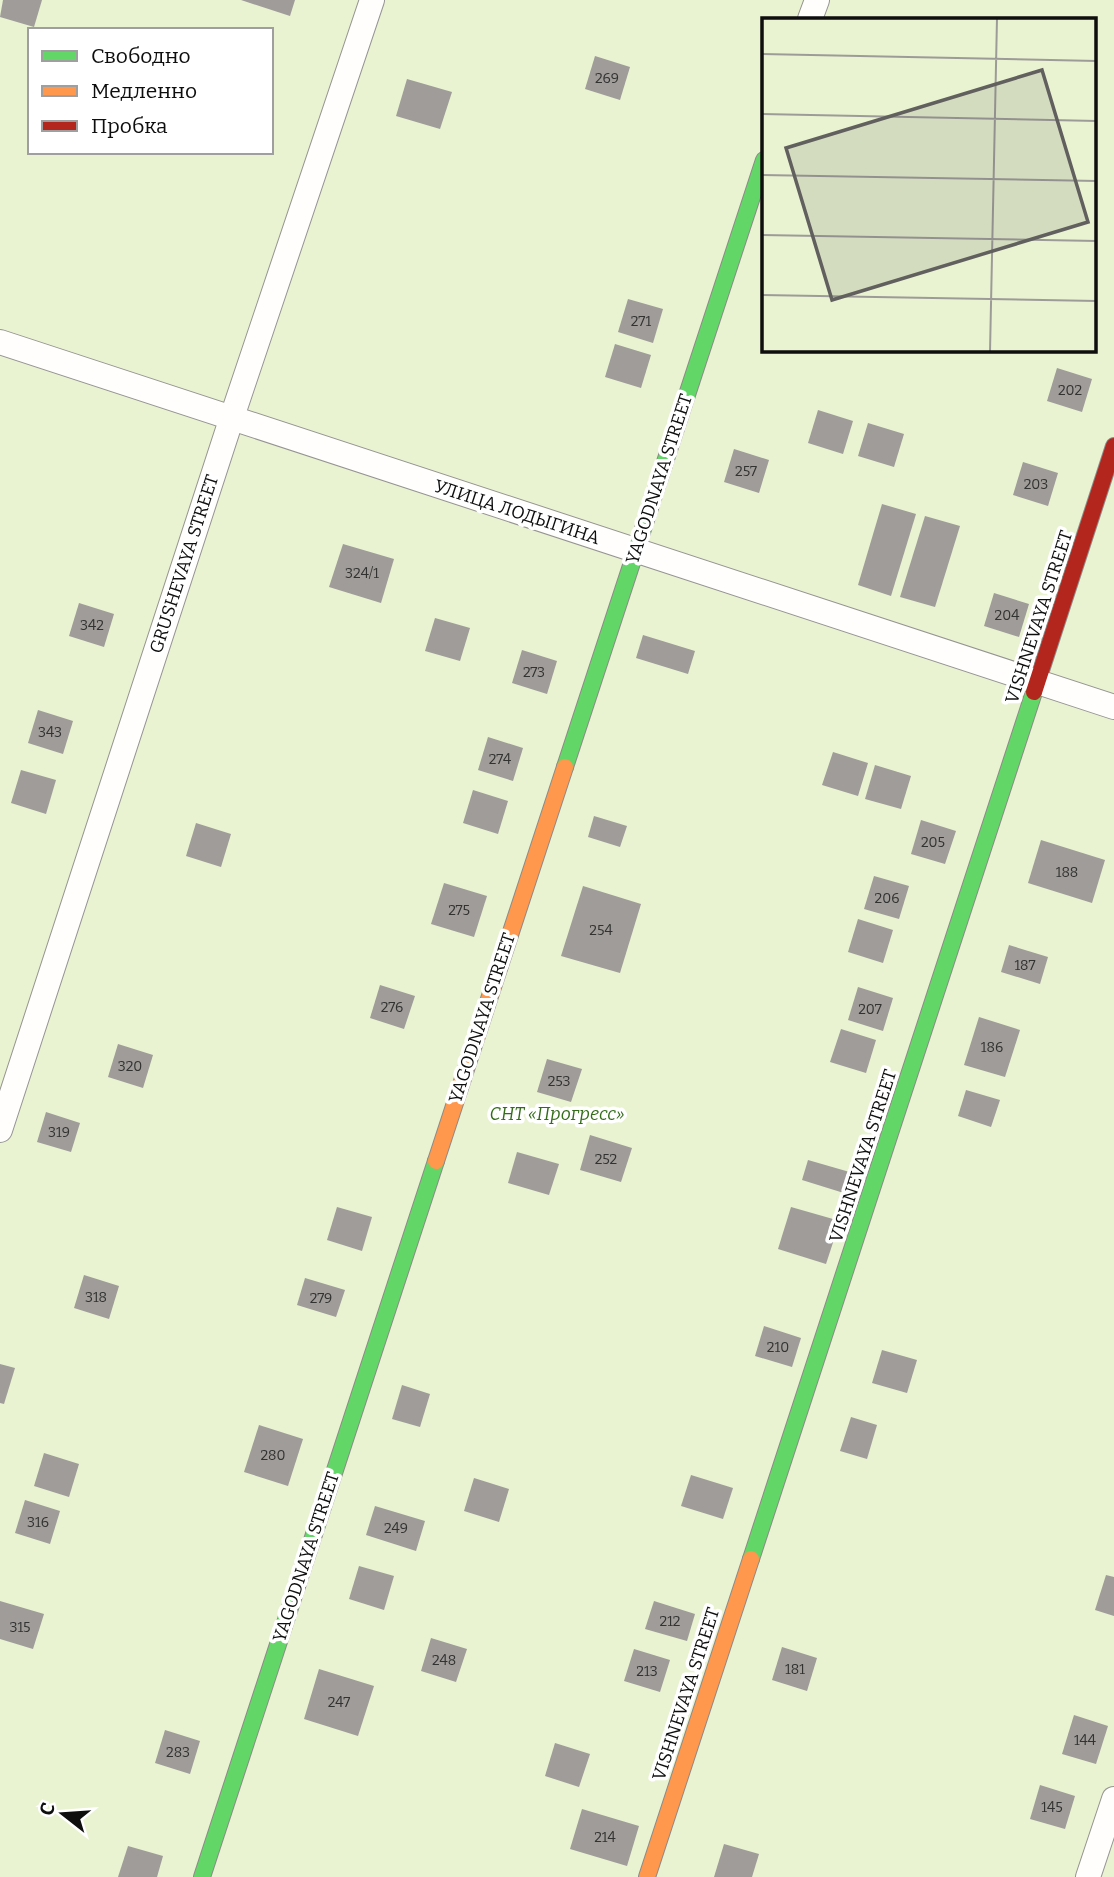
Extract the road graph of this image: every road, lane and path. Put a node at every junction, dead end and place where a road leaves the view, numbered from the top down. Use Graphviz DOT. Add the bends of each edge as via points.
graph roads {
  1 [pos="372,0"];
  2 [pos="817,0"];
  3 [pos="810,18"];
  4 [pos="762,166"];
  5 [pos="0,342"];
  6 [pos="232,417"];
  7 [pos="1114,446"];
  8 [pos="635,552"];
  9 [pos="1038,682"];
  10 [pos="1114,707"];
  11 [pos="0,1130"];
  12 [pos="1114,1799"];
  13 [pos="202,1877"];
  14 [pos="647,1877"];
  15 [pos="1088,1877"];
  1 -- 6 [label="street, GRUSHEVAYA STREET"];
  2 -- 3 [label="street"];
  4 -- 8 [label="street, YAGODNAYA STREET"];
  5 -- 6 [label="street, УЛИЦА ЛОДЫГИНА"];
  6 -- 8 [label="street, УЛИЦА ЛОДЫГИНА"];
  6 -- 11 [label="street, GRUSHEVAYA STREET"];
  7 -- 9 [label="street, VISHNEVAYA STREET"];
  8 -- 9 [label="street, УЛИЦА ЛОДЫГИНА"];
  8 -- 13 [label="street, YAGODNAYA STREET"];
  9 -- 10 [label="street, УЛИЦА ЛОДЫГИНА"];
  9 -- 14 [label="street, VISHNEVAYA STREET"];
  12 -- 15 [label="street"];
}
